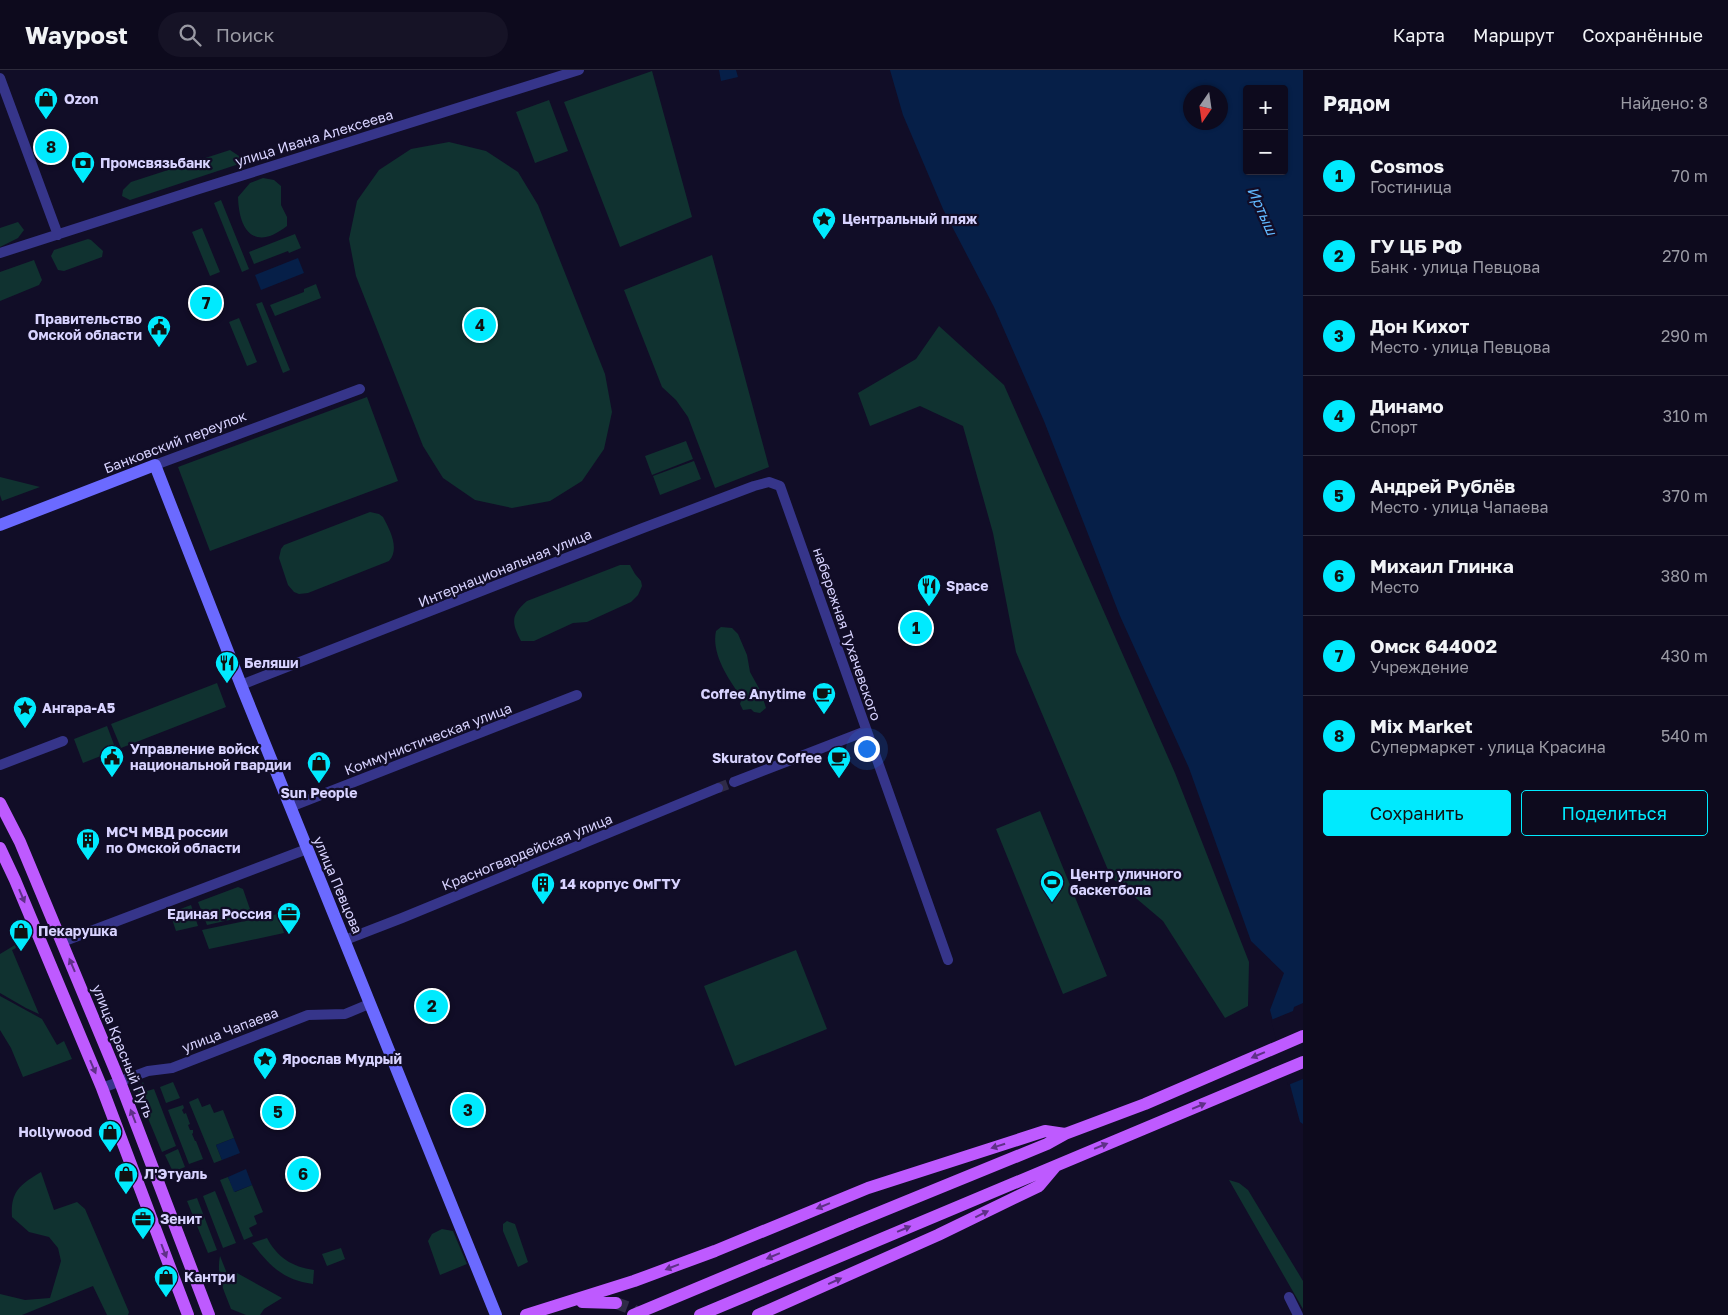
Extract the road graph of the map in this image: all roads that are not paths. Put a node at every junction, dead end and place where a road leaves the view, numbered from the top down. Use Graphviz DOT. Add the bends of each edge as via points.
graph roads {
  1 [pos="579,70"];
  2 [pos="0,78"];
  3 [pos="58,235"];
  4 [pos="0,253"];
  5 [pos="360,390"];
  6 [pos="155,465"];
  7 [pos="780,486"];
  8 [pos="0,525"];
  9 [pos="241,686"];
  10 [pos="576,695"];
  11 [pos="866,731"];
  12 [pos="63,741"];
  13 [pos="0,765"];
  14 [pos="734,782"];
  15 [pos="718,788"];
  16 [pos="0,803"];
  17 [pos="290,807"];
  18 [pos="0,848"];
  19 [pos="307,849"];
  20 [pos="345,940"];
  21 [pos="62,942"];
  22 [pos="948,960"];
  23 [pos="370,1004"];
  24 [pos="1303,1036"];
  25 [pos="1303,1062"];
  26 [pos="120,1082"];
  27 [pos="102,1088"];
  28 [pos="1065,1134"];
  29 [pos="1056,1165"];
  30 [pos="1288,1297"];
  31 [pos="566,1302"];
  32 [pos="616,1304"];
  33 [pos="188,1315"];
  34 [pos="209,1315"];
  35 [pos="496,1315"];
  36 [pos="526,1315"];
  37 [pos="633,1315"];
  38 [pos="700,1315"];
  39 [pos="758,1315"];
  40 [pos="1298,1315"];
  1 -- 3 [label="street, улица Ивана Алексеева"];
  2 -- 3 [label="street"];
  3 -- 4 [label="street, улица Ивана Алексеева"];
  5 -- 6 [label="street, Банковский переулок"];
  6 -- 8 [label="street, Банковский переулок"];
  6 -- 9 [label="street, улица Певцова"];
  7 -- 9 [label="street, Интернациональная улица" via="769,482 754,486"];
  7 -- 11 [label="street, набережная Тухачевского"];
  9 -- 17 [label="street, улица Певцова"];
  10 -- 17 [label="street, Коммунистическая улица"];
  11 -- 14 [label="street"];
  11 -- 22 [label="street, набережная Тухачевского"];
  12 -- 13 [label="street"];
  15 -- 20 [label="street, Красногвардейская улица"];
  16 -- 21 [label="main road, улица Красный Путь"];
  17 -- 19 [label="street, улица Певцова"];
  18 -- 27 [label="main road, one-way"];
  19 -- 20 [label="street, улица Певцова"];
  19 -- 21 [label="street"];
  20 -- 23 [label="street, улица Певцова"];
  26 -- 21 [label="main road, улица Красный Путь, one-way"];
  23 -- 26 [label="street, улица Чапаева" via="345,1014 308,1015 172,1068 148,1071"];
  23 -- 35 [label="street, улица Певцова"];
  24 -- 28 [label="main road, one-way" via="1145,1104"];
  29 -- 25 [label="main road, one-way"];
  26 -- 27 [label="street, улица Чапаева"];
  34 -- 26 [label="main road, улица Красный Путь, one-way"];
  27 -- 33 [label="main road, one-way"];
  28 -- 31 [label="main road, one-way" via="1045,1131 868,1188 634,1282"];
  28 -- 37 [label="main road, one-way, bridge"];
  38 -- 29 [label="main road, one-way"];
  39 -- 29 [label="main road, one-way" via="1039,1186"];
  30 -- 40 [label="street"];
  31 -- 32 [label="main road"];
  31 -- 36 [label="main road"];
}
